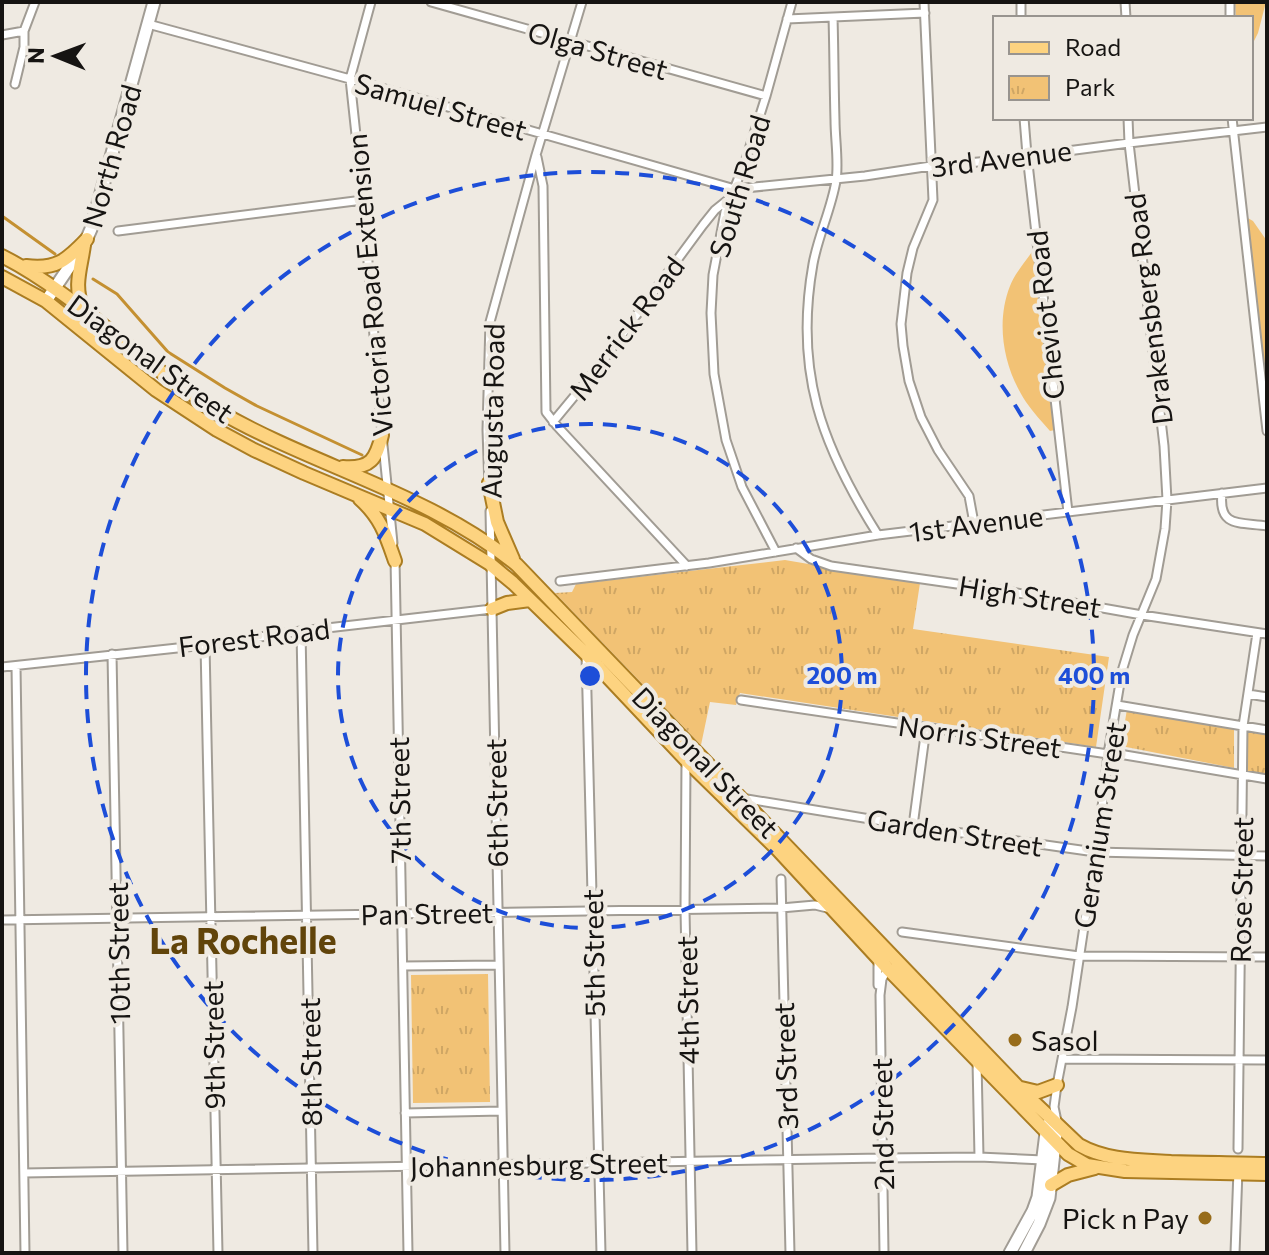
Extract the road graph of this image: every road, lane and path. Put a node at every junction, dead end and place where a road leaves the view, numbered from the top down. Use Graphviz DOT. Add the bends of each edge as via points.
graph roads {
  1 [pos="35,2"];
  2 [pos="154,2"];
  3 [pos="371,2"];
  4 [pos="431,2"];
  5 [pos="582,2"];
  6 [pos="791,2"];
  7 [pos="924,2"];
  8 [pos="925,13"];
  9 [pos="833,17"];
  10 [pos="787,19"];
  11 [pos="148,24"];
  12 [pos="24,31"];
  13 [pos="2,35"];
  14 [pos="570,42"];
  15 [pos="350,79"];
  16 [pos="15,84"];
  17 [pos="766,96"];
  18 [pos="1024,120"];
  19 [pos="1128,120"];
  20 [pos="1232,120"];
  21 [pos="1267,127"];
  22 [pos="1232,131"];
  23 [pos="543,135"];
  24 [pos="1129,143"];
  25 [pos="536,155"];
  26 [pos="1027,155"];
  27 [pos="931,166"];
  28 [pos="836,179"];
  29 [pos="735,189"];
  30 [pos="730,198"];
  31 [pos="363,200"];
  32 [pos="118,231"];
  33 [pos="85,242"];
  34 [pos="2,256"];
  35 [pos="19,265"];
  36 [pos="2,277"];
  37 [pos="55,288"];
  38 [pos="46,301"];
  39 [pos="85,311"];
  40 [pos="553,422"];
  41 [pos="1267,431"];
  42 [pos="382,435"];
  43 [pos="336,467"];
  44 [pos="489,483"];
  45 [pos="1267,488"];
  46 [pos="388,491"];
  47 [pos="1222,493"];
  48 [pos="356,494"];
  49 [pos="1167,500"];
  50 [pos="389,509"];
  51 [pos="1068,512"];
  52 [pos="974,523"];
  53 [pos="1267,526"];
  54 [pos="878,535"];
  55 [pos="490,545"];
  56 [pos="796,548"];
  57 [pos="776,552"];
  58 [pos="395,561"];
  59 [pos="490,564"];
  60 [pos="517,565"];
  61 [pos="687,566"];
  62 [pos="560,581"];
  63 [pos="530,600"];
  64 [pos="492,609"];
  65 [pos="1142,615"];
  66 [pos="396,620"];
  67 [pos="301,631"];
  68 [pos="1257,633"];
  69 [pos="1267,634"];
  70 [pos="205,645"];
  71 [pos="112,654"];
  72 [pos="586,654"];
  73 [pos="16,666"];
  74 [pos="2,667"];
  75 [pos="1248,694"];
  76 [pos="1267,697"];
  77 [pos="741,700"];
  78 [pos="1117,705"];
  79 [pos="1243,726"];
  80 [pos="926,728"];
  81 [pos="1267,730"];
  82 [pos="1108,754"];
  83 [pos="690,755"];
  84 [pos="1243,776"];
  85 [pos="1267,779"];
  86 [pos="739,797"];
  87 [pos="913,826"];
  88 [pos="1095,852"];
  89 [pos="1241,856"];
  90 [pos="1267,856"];
  91 [pos="781,879"];
  92 [pos="781,908"];
  93 [pos="685,910"];
  94 [pos="832,910"];
  95 [pos="592,911"];
  96 [pos="498,912"];
  97 [pos="402,914"];
  98 [pos="307,915"];
  99 [pos="211,916"];
  100 [pos="117,918"];
  101 [pos="20,919"];
  102 [pos="2,920"];
  103 [pos="902,932"];
  104 [pos="1079,956"];
  105 [pos="1240,957"];
  106 [pos="1267,957"];
  107 [pos="878,958"];
  108 [pos="499,965"];
  109 [pos="892,965"];
  110 [pos="403,966"];
  111 [pos="880,995"];
  112 [pos="1063,1059"];
  113 [pos="1239,1059"];
  114 [pos="1267,1060"];
  115 [pos="977,1061"];
  116 [pos="1057,1085"];
  117 [pos="1018,1087"];
  118 [pos="502,1111"];
  119 [pos="405,1113"];
  120 [pos="1053,1116"];
  121 [pos="1050,1138"];
  122 [pos="1238,1149"];
  123 [pos="979,1157"];
  124 [pos="883,1158"];
  125 [pos="788,1160"];
  126 [pos="691,1161"];
  127 [pos="1048,1161"];
  128 [pos="598,1163"];
  129 [pos="1267,1164"];
  130 [pos="503,1165"];
  131 [pos="406,1166"];
  132 [pos="312,1168"];
  133 [pos="1098,1168"];
  134 [pos="1238,1169"];
  135 [pos="216,1170"];
  136 [pos="122,1171"];
  137 [pos="24,1173"];
  138 [pos="1267,1174"];
  139 [pos="1051,1185"];
  140 [pos="25,1253"];
  141 [pos="123,1253"];
  142 [pos="218,1253"];
  143 [pos="313,1253"];
  144 [pos="408,1253"];
  145 [pos="505,1253"];
  146 [pos="601,1253"];
  147 [pos="692,1253"];
  148 [pos="790,1253"];
  149 [pos="884,1253"];
  150 [pos="1010,1253"];
  151 [pos="1024,1253"];
  152 [pos="1235,1253"];
  1 -- 12 [label="street"];
  2 -- 11 [label="street, North Road"];
  3 -- 15 [label="street"];
  4 -- 14 [label="street, Olga Street"];
  5 -- 14 [label="street, Augusta Road"];
  6 -- 10 [label="street, South Road"];
  7 -- 8 [label="street"];
  8 -- 9 [label="street"];
  8 -- 27 [label="street"];
  9 -- 10 [label="street"];
  9 -- 28 [label="street"];
  10 -- 17 [label="street, South Road"];
  11 -- 15 [label="street, Samuel Street"];
  11 -- 33 [label="street, North Road"];
  12 -- 13 [label="street"];
  12 -- 16 [label="street"];
  14 -- 17 [label="street, Olga Street"];
  14 -- 23 [label="street, Augusta Road"];
  15 -- 23 [label="street, Samuel Street"];
  15 -- 31 [label="street, Victoria Road Extension"];
  17 -- 29 [label="street, South Road"];
  18 -- 26 [label="street, Cheviot Road"];
  19 -- 24 [label="street, Drakensberg Road"];
  20 -- 22 [label="street"];
  21 -- 22 [label="street, 3rd Avenue"];
  22 -- 24 [label="street, 3rd Avenue"];
  22 -- 41 [label="street"];
  23 -- 25 [label="street, Augusta Road"];
  23 -- 29 [label="street, Samuel Street"];
  24 -- 26 [label="street, 3rd Avenue"];
  24 -- 49 [label="street, Drakensberg Road"];
  25 -- 40 [label="street" via="543,186 545,401"];
  25 -- 44 [label="street, Augusta Road" via="490,322"];
  26 -- 27 [label="street, 3rd Avenue"];
  26 -- 51 [label="street, Cheviot Road"];
  27 -- 28 [label="street, 3rd Avenue"];
  27 -- 52 [label="street" via="933,200 907,273 903,346 921,417 969,496"];
  28 -- 29 [label="street, 3rd Avenue"];
  28 -- 54 [label="street" via="808,293 810,371 828,443"];
  29 -- 30 [label="street, South Road"];
  30 -- 40 [label="street, Merrick Road" via="693,237"];
  30 -- 57 [label="street, South Road" via="713,284 714,374 726,440 742,487"];
  31 -- 32 [label="street"];
  31 -- 42 [label="street, Victoria Road Extension"];
  33 -- 35 [label="main road" via="59,263"];
  33 -- 37 [label="street, North Road"];
  33 -- 39 [label="main road" via="77,284"];
  34 -- 35 [label="main road, Diagonal Street"];
  35 -- 37 [label="main road, Diagonal Street"];
  36 -- 38 [label="main road, Diagonal Street"];
  37 -- 38 [label="street, North Road"];
  37 -- 39 [label="main road, Diagonal Street"];
  38 -- 48 [label="main road, Diagonal Street" via="197,418 254,450"];
  39 -- 43 [label="main road, Diagonal Street" via="202,400"];
  40 -- 61 [label="street"];
  42 -- 43 [label="main road" via="370,462"];
  42 -- 46 [label="street, Victoria Road Extension"];
  43 -- 46 [label="main road, Diagonal Street"];
  44 -- 55 [label="street, Augusta Road"];
  44 -- 60 [label="main road" via="497,522"];
  45 -- 47 [label="street, 1st Avenue"];
  46 -- 50 [label="street, 7th Street"];
  46 -- 55 [label="main road, Diagonal Street"];
  47 -- 49 [label="street, 1st Avenue"];
  47 -- 53 [label="street" via="1226,518"];
  48 -- 50 [label="main road, Diagonal Street"];
  48 -- 58 [label="main road" via="382,525"];
  49 -- 51 [label="street, 1st Avenue"];
  49 -- 65 [label="street, Geranium Street" via="1162,554"];
  50 -- 58 [label="street, 7th Street"];
  50 -- 59 [label="main road, Diagonal Street" via="425,524"];
  51 -- 52 [label="street, 1st Avenue"];
  52 -- 54 [label="street, 1st Avenue"];
  54 -- 56 [label="street, 1st Avenue"];
  55 -- 59 [label="street, 6th Street"];
  55 -- 60 [label="main road, Diagonal Street"];
  56 -- 57 [label="street, 1st Avenue"];
  56 -- 65 [label="street, High Street" via="831,566"];
  57 -- 61 [label="street, 1st Avenue"];
  58 -- 66 [label="street, 7th Street"];
  59 -- 63 [label="main road, Diagonal Street"];
  59 -- 64 [label="street, 6th Street"];
  60 -- 83 [label="main road, Diagonal Street"];
  61 -- 62 [label="street, 1st Avenue"];
  63 -- 64 [label="main road"];
  63 -- 72 [label="main road, Diagonal Street"];
  64 -- 66 [label="street, Forest Road"];
  64 -- 96 [label="street, 6th Street"];
  65 -- 68 [label="street, High Street"];
  65 -- 78 [label="street, Geranium Street" via="1124,663"];
  66 -- 67 [label="street, Forest Road"];
  66 -- 97 [label="street, 7th Street"];
  67 -- 70 [label="street, Forest Road"];
  67 -- 98 [label="street, 8th Street"];
  68 -- 69 [label="street, High Street"];
  68 -- 75 [label="street, Rose Street"];
  70 -- 71 [label="street, Forest Road"];
  70 -- 99 [label="street, 9th Street"];
  71 -- 73 [label="street, Forest Road"];
  71 -- 100 [label="street, 10th Street"];
  72 -- 83 [label="main road, Diagonal Street"];
  72 -- 95 [label="street, 5th Street"];
  73 -- 74 [label="street, Forest Road"];
  73 -- 101 [label="street"];
  75 -- 76 [label="street"];
  75 -- 79 [label="street, Rose Street"];
  77 -- 80 [label="street, Norris Street"];
  78 -- 79 [label="street"];
  78 -- 82 [label="street, Geranium Street"];
  79 -- 81 [label="street"];
  79 -- 84 [label="street, Rose Street"];
  80 -- 82 [label="street, Norris Street"];
  80 -- 87 [label="street"];
  82 -- 84 [label="street, Norris Street"];
  82 -- 88 [label="street, Geranium Street"];
  83 -- 86 [label="main road, Diagonal Street"];
  83 -- 93 [label="street, 4th Street" via="684,773"];
  83 -- 94 [label="main road, Diagonal Street"];
  84 -- 85 [label="street, Norris Street"];
  84 -- 89 [label="street, Rose Street"];
  86 -- 87 [label="street, Garden Street"];
  86 -- 109 [label="main road, Diagonal Street"];
  87 -- 88 [label="street, Garden Street"];
  88 -- 89 [label="street, Garden Street"];
  88 -- 104 [label="street, Geranium Street"];
  89 -- 90 [label="street, Garden Street"];
  89 -- 105 [label="street, Rose Street"];
  91 -- 92 [label="street, 3rd Street"];
  92 -- 93 [label="street, Pan Street"];
  92 -- 94 [label="street, Pan Street" via="815,905"];
  92 -- 125 [label="street, 3rd Street"];
  93 -- 95 [label="street, Pan Street"];
  93 -- 126 [label="street, 4th Street"];
  94 -- 107 [label="main road, Diagonal Street"];
  95 -- 96 [label="street, Pan Street"];
  95 -- 128 [label="street, 5th Street"];
  96 -- 97 [label="street, Pan Street"];
  96 -- 108 [label="street, 6th Street"];
  97 -- 98 [label="street, Pan Street"];
  97 -- 110 [label="street, 7th Street"];
  98 -- 99 [label="street, Pan Street"];
  98 -- 132 [label="street, 8th Street"];
  99 -- 100 [label="street, Pan Street"];
  99 -- 135 [label="street, 9th Street"];
  100 -- 101 [label="street, Pan Street"];
  100 -- 136 [label="street, 10th Street"];
  101 -- 102 [label="street, Pan Street"];
  101 -- 137 [label="street"];
  103 -- 104 [label="street"];
  104 -- 105 [label="street"];
  104 -- 112 [label="street, Geranium Street"];
  105 -- 106 [label="street"];
  105 -- 113 [label="street, Rose Street"];
  107 -- 109 [label="main road, Diagonal Street"];
  107 -- 111 [label="street, 2nd Street"];
  108 -- 110 [label="street"];
  108 -- 118 [label="street, 6th Street"];
  109 -- 111 [label="street, 2nd Street" via="882,979"];
  109 -- 115 [label="main road, Diagonal Street"];
  109 -- 117 [label="main road, Diagonal Street"];
  110 -- 119 [label="street, 7th Street"];
  111 -- 124 [label="street, 2nd Street"];
  112 -- 113 [label="street"];
  112 -- 116 [label="street, Geranium Street"];
  113 -- 114 [label="street"];
  113 -- 122 [label="street, Rose Street"];
  115 -- 121 [label="main road, Diagonal Street"];
  115 -- 123 [label="street"];
  116 -- 117 [label="main road" via="1038,1092"];
  116 -- 120 [label="street, Geranium Street"];
  117 -- 120 [label="main road, Diagonal Street"];
  118 -- 119 [label="street"];
  118 -- 130 [label="street, 6th Street"];
  119 -- 131 [label="street, 7th Street"];
  120 -- 121 [label="street, Geranium Street"];
  120 -- 134 [label="main road, Diagonal Street" via="1079,1145 1110,1157"];
  121 -- 127 [label="street, Geranium Street"];
  121 -- 133 [label="main road, Diagonal Street" via="1072,1157"];
  123 -- 124 [label="street, Johannesburg Street"];
  123 -- 127 [label="street, Johannesburg Street"];
  124 -- 125 [label="street, Johannesburg Street"];
  124 -- 149 [label="street, 2nd Street"];
  125 -- 126 [label="street, Johannesburg Street"];
  125 -- 148 [label="street, 3rd Street"];
  126 -- 128 [label="street, Johannesburg Street"];
  126 -- 147 [label="street, 4th Street"];
  127 -- 139 [label="street, Geranium Street"];
  127 -- 150 [label="street, Geranium Street" via="1036,1204"];
  128 -- 130 [label="street, Johannesburg Street"];
  128 -- 146 [label="street, 5th Street"];
  129 -- 134 [label="main road"];
  130 -- 131 [label="street, Johannesburg Street"];
  130 -- 145 [label="street, 6th Street"];
  131 -- 132 [label="street, Johannesburg Street"];
  131 -- 144 [label="street, 7th Street"];
  132 -- 135 [label="street, Johannesburg Street"];
  132 -- 143 [label="street, 8th Street"];
  133 -- 134 [label="main road" via="1162,1173"];
  133 -- 139 [label="main road"];
  134 -- 138 [label="main road"];
  134 -- 152 [label="street"];
  135 -- 136 [label="street, Johannesburg Street"];
  135 -- 142 [label="street, 9th Street"];
  136 -- 137 [label="street, Johannesburg Street"];
  136 -- 141 [label="street, 10th Street"];
  137 -- 140 [label="street"];
  139 -- 151 [label="street, Geranium Street" via="1045,1211"];
}
